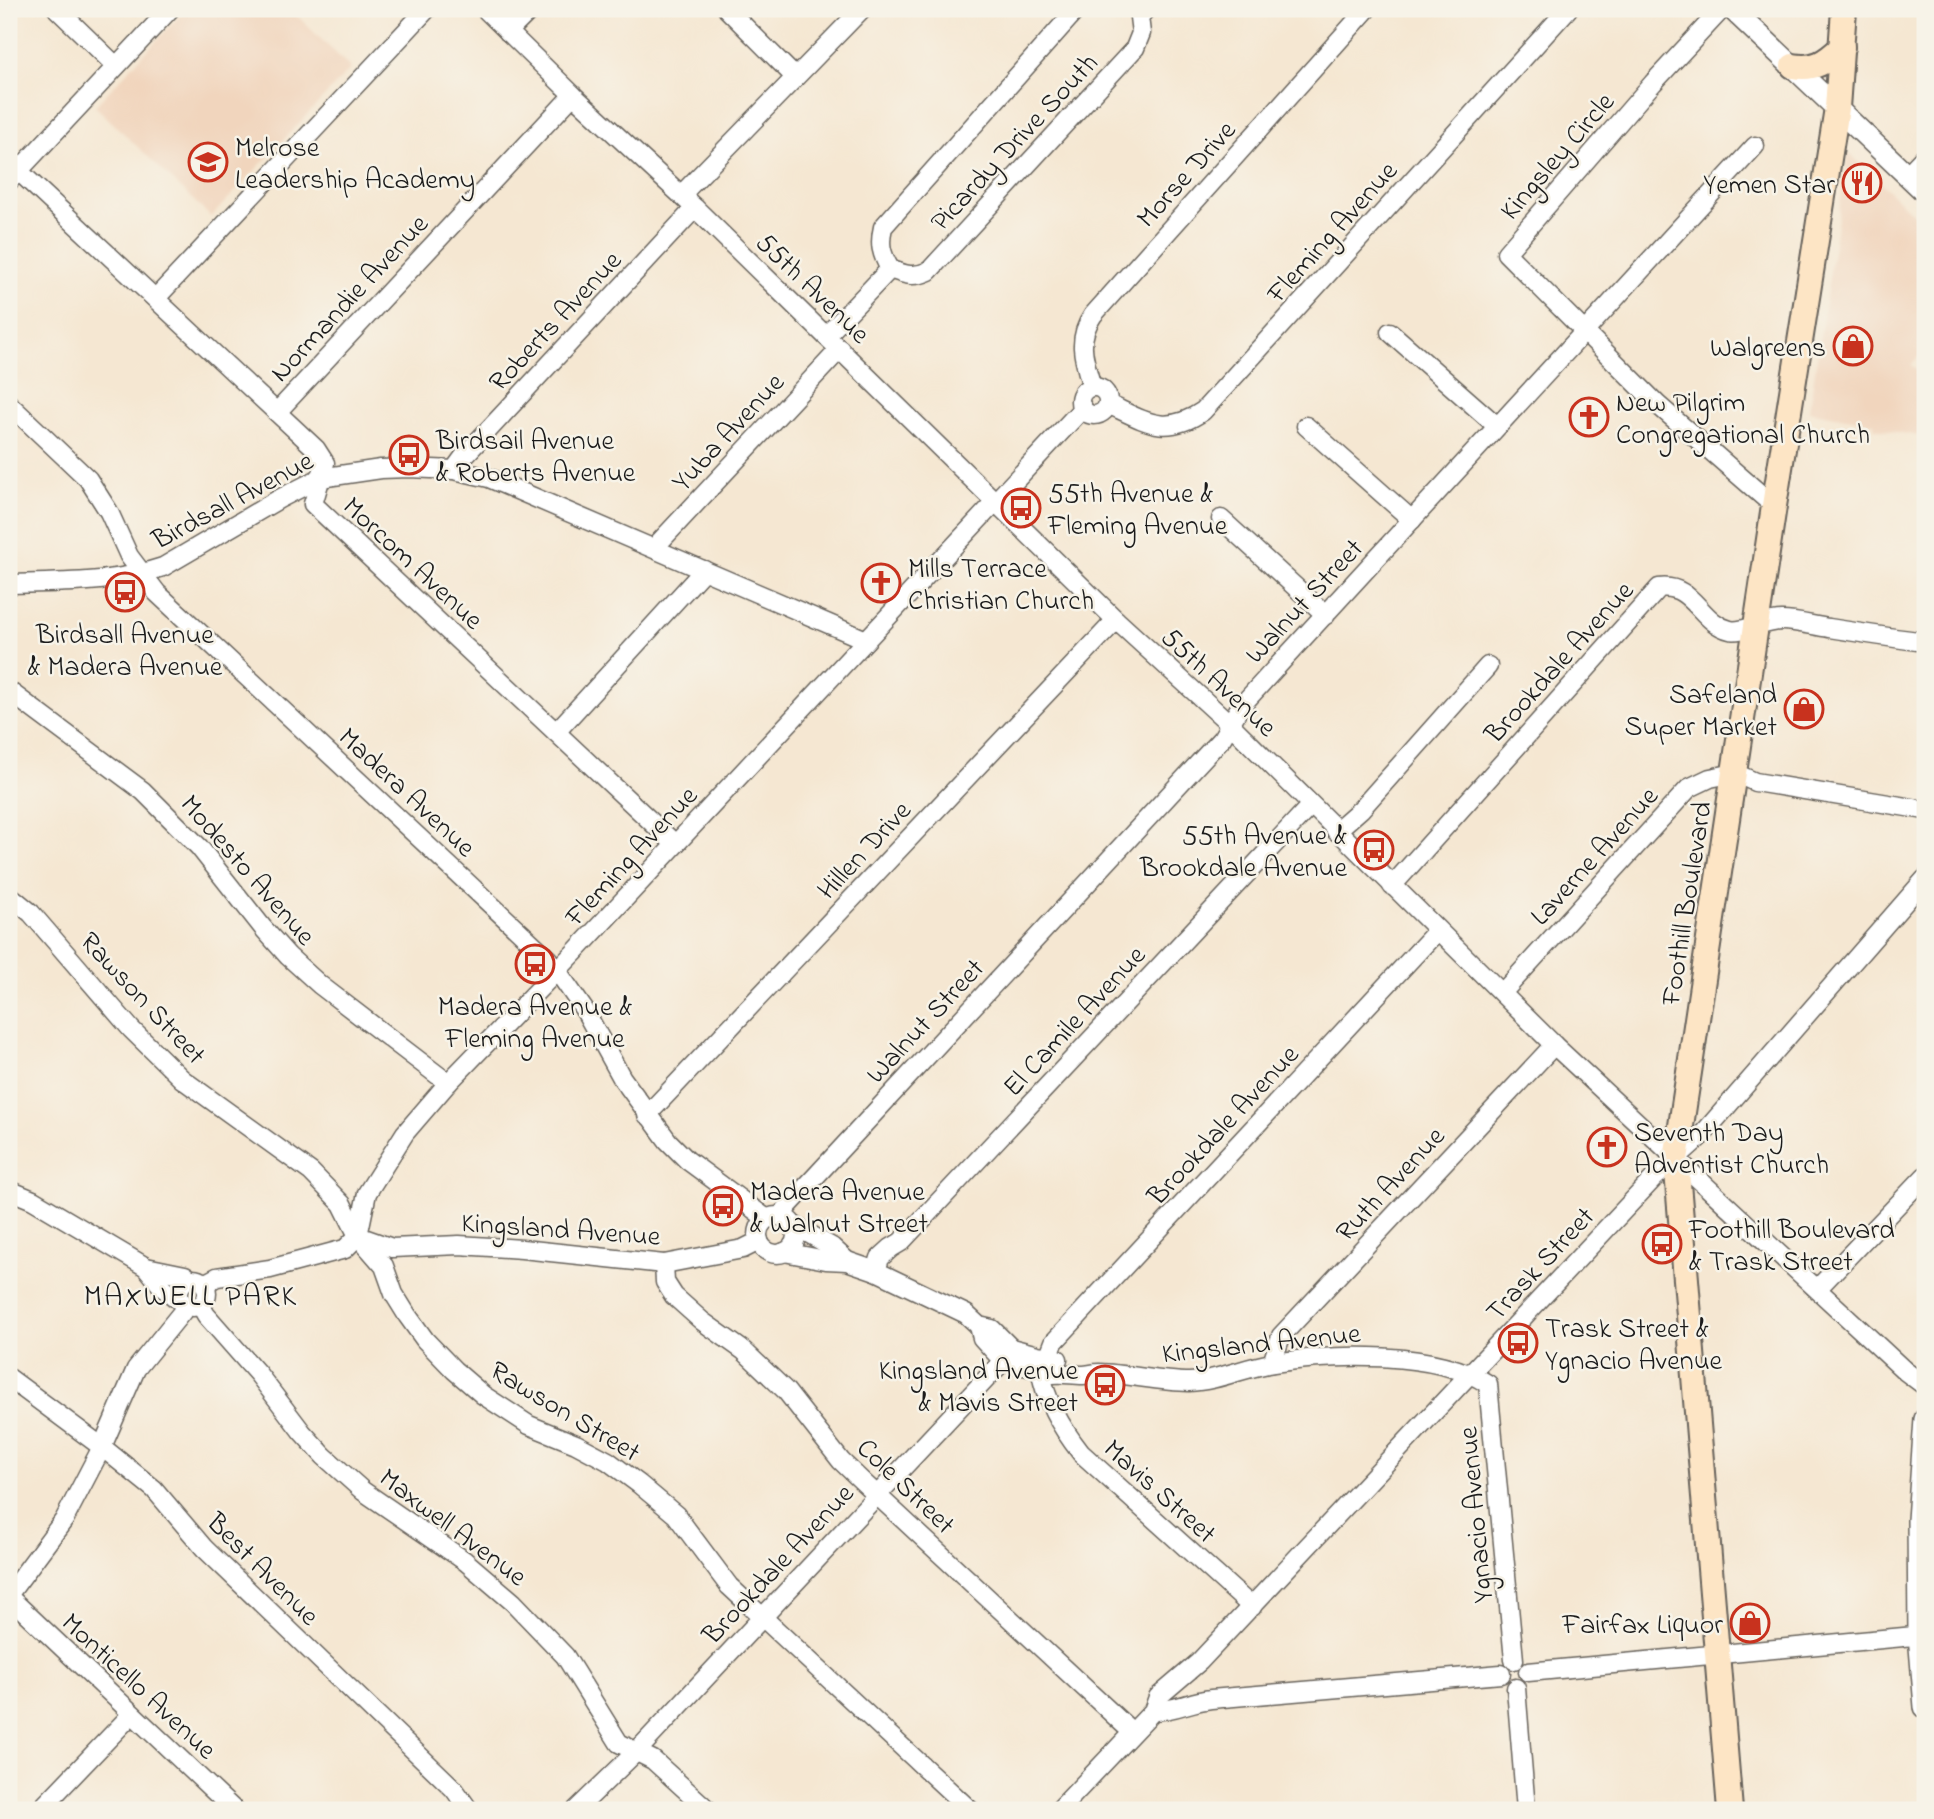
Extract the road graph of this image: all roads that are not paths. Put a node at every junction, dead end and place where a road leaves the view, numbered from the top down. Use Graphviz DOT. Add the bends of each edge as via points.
graph roads {
  1 [pos="57,9"];
  2 [pos="170,9"];
  3 [pos="426,9"];
  4 [pos="485,9"];
  5 [pos="531,9"];
  6 [pos="727,9"];
  7 [pos="862,9"];
  8 [pos="1077,9"];
  9 [pos="1367,9"];
  10 [pos="1568,9"];
  11 [pos="1722,9"];
  12 [pos="1732,9"];
  13 [pos="1844,9"];
  14 [pos="1139,11"];
  15 [pos="508,32"];
  16 [pos="1842,47"];
  17 [pos="116,66"];
  18 [pos="1793,66"];
  19 [pos="795,77"];
  20 [pos="573,95"];
  21 [pos="1837,108"];
  22 [pos="1755,146"];
  23 [pos="1925,156"];
  24 [pos="12,171"];
  25 [pos="1907,175"];
  26 [pos="1925,192"];
  27 [pos="681,195"];
  28 [pos="695,208"];
  29 [pos="890,269"];
  30 [pos="156,298"];
  31 [pos="1390,332"];
  32 [pos="1585,334"];
  33 [pos="826,336"];
  34 [pos="839,349"];
  35 [pos="1092,387"];
  36 [pos="9,404"];
  37 [pos="1108,404"];
  38 [pos="1083,408"];
  39 [pos="276,412"];
  40 [pos="1306,425"];
  41 [pos="1497,426"];
  42 [pos="454,470"];
  43 [pos="320,478"];
  44 [pos="995,503"];
  45 [pos="1774,506"];
  46 [pos="1221,519"];
  47 [pos="1412,520"];
  48 [pos="653,548"];
  49 [pos="704,570"];
  50 [pos="142,574"];
  51 [pos="9,584"];
  52 [pos="1326,615"];
  53 [pos="1116,620"];
  54 [pos="1756,624"];
  55 [pos="866,640"];
  56 [pos="1925,642"];
  57 [pos="1488,666"];
  58 [pos="9,691"];
  59 [pos="1231,725"];
  60 [pos="556,732"];
  61 [pos="1735,773"];
  62 [pos="1311,805"];
  63 [pos="1925,810"];
  64 [pos="1336,831"];
  65 [pos="675,844"];
  66 [pos="1925,879"];
  67 [pos="1392,886"];
  68 [pos="9,895"];
  69 [pos="1437,932"];
  70 [pos="557,971"];
  71 [pos="1502,993"];
  72 [pos="1554,1045"];
  73 [pos="448,1083"];
  74 [pos="647,1115"];
  75 [pos="1676,1159"];
  76 [pos="1925,1176"];
  77 [pos="9,1190"];
  78 [pos="780,1220"];
  79 [pos="358,1236"];
  80 [pos="759,1241"];
  81 [pos="784,1252"];
  82 [pos="847,1261"];
  83 [pos="664,1264"];
  84 [pos="146,1267"];
  85 [pos="877,1271"];
  86 [pos="197,1281"];
  87 [pos="1818,1288"];
  88 [pos="189,1304"];
  89 [pos="1007,1354"];
  90 [pos="1272,1363"];
  91 [pos="1047,1365"];
  92 [pos="1471,1373"];
  93 [pos="9,1378"];
  94 [pos="1925,1386"];
  95 [pos="1925,1419"];
  96 [pos="102,1447"];
  97 [pos="877,1494"];
  98 [pos="9,1596"];
  99 [pos="1252,1606"];
  100 [pos="761,1618"];
  101 [pos="1922,1635"];
  102 [pos="1717,1655"];
  103 [pos="1521,1666"];
  104 [pos="1501,1674"];
  105 [pos="1184,1676"];
  106 [pos="1516,1688"];
  107 [pos="1196,1700"];
  108 [pos="1925,1707"];
  109 [pos="1153,1711"];
  110 [pos="132,1714"];
  111 [pos="1132,1732"];
  112 [pos="637,1751"];
  113 [pos="40,1810"];
  114 [pos="234,1810"];
  115 [pos="469,1810"];
  116 [pos="576,1810"];
  117 [pos="708,1810"];
  118 [pos="970,1810"];
  119 [pos="1059,1810"];
  120 [pos="1526,1810"];
  121 [pos="1730,1810"];
  1 -- 17 [label="street"];
  2 -- 17 [label="street"];
  3 -- 30 [label="street"];
  4 -- 15 [label="street, 55th Avenue"];
  5 -- 15 [label="street"];
  6 -- 19 [label="street"];
  7 -- 19 [label="street"];
  8 -- 29 [label="street" via="883,227 882,255"];
  9 -- 35 [label="street, Morse Drive" via="1093,315 1082,336"];
  10 -- 37 [label="street, Fleming Avenue" via="1203,411 1171,426 1154,425"];
  11 -- 32 [label="street, Kingsley Circle" via="1506,253"];
  12 -- 18 [label="street"];
  13 -- 16 [label="main road, Foothill Boulevard"];
  14 -- 29 [label="street, Picardy Drive South" via="1142,33 1135,48 929,271 906,276"];
  15 -- 20 [label="street, 55th Avenue"];
  16 -- 18 [label="main road" via="1816,66"];
  16 -- 21 [label="main road, Foothill Boulevard"];
  17 -- 24 [label="street"];
  18 -- 21 [label="street"];
  19 -- 27 [label="street"];
  20 -- 27 [label="street, 55th Avenue"];
  20 -- 39 [label="street, Normandie Avenue"];
  21 -- 25 [label="street"];
  21 -- 45 [label="main road, Foothill Boulevard"];
  22 -- 32 [label="street, Walnut Street"];
  23 -- 25 [label="street"];
  24 -- 30 [label="street, Morcom Avenue"];
  25 -- 26 [label="street"];
  27 -- 28 [label="street, 55th Avenue"];
  28 -- 33 [label="street, 55th Avenue"];
  28 -- 42 [label="street, Roberts Avenue"];
  29 -- 33 [label="street"];
  30 -- 39 [label="street, Morcom Avenue"];
  31 -- 41 [label="street"];
  32 -- 41 [label="street, Walnut Street"];
  32 -- 45 [label="street"];
  33 -- 34 [label="street, 55th Avenue"];
  34 -- 44 [label="street, 55th Avenue"];
  34 -- 48 [label="street, Yuba Avenue"];
  35 -- 37 [label="street" via="1104,391"];
  35 -- 38 [label="street" via="1082,394"];
  36 -- 50 [label="street, Madera Avenue" via="88,479"];
  37 -- 38 [label="street" via="1099,414"];
  38 -- 44 [label="street, Fleming Avenue"];
  39 -- 43 [label="street, Morcom Avenue" via="316,449 325,463"];
  40 -- 47 [label="street"];
  41 -- 47 [label="street, Walnut Street"];
  42 -- 43 [label="street, Birdsall Avenue" via="381,468"];
  42 -- 48 [label="street, Birdsall Avenue" via="489,478"];
  43 -- 50 [label="street, Birdsall Avenue" via="163,567"];
  43 -- 60 [label="street, Morcom Avenue" via="313,503"];
  44 -- 53 [label="street, 55th Avenue"];
  44 -- 55 [label="street, Fleming Avenue"];
  45 -- 54 [label="main road, Foothill Boulevard"];
  46 -- 52 [label="street"];
  47 -- 52 [label="street, Walnut Street"];
  48 -- 49 [label="street, Birdsall Avenue"];
  49 -- 55 [label="street, Birdsall Avenue"];
  49 -- 60 [label="street"];
  50 -- 51 [label="street, Birdsall Avenue"];
  50 -- 70 [label="street, Madera Avenue" via="156,593"];
  52 -- 59 [label="street, Walnut Street" via="1240,707"];
  53 -- 59 [label="street, 55th Avenue"];
  53 -- 74 [label="street, Hillen Drive"];
  54 -- 56 [label="street" via="1783,621"];
  54 -- 61 [label="main road, Foothill Boulevard"];
  54 -- 67 [label="street, Brookdale Avenue" via="1730,630 1718,625 1681,590 1660,587"];
  55 -- 65 [label="street, Fleming Avenue"];
  57 -- 64 [label="street"];
  58 -- 73 [label="street, Modesto Avenue" via="143,791 200,846 288,956"];
  59 -- 62 [label="street, 55th Avenue"];
  59 -- 78 [label="street, Walnut Street"];
  60 -- 65 [label="street, Morcom Avenue"];
  61 -- 63 [label="street" via="1755,782"];
  61 -- 71 [label="street, Laverne Avenue" via="1689,788"];
  61 -- 75 [label="main road, Foothill Boulevard"];
  62 -- 64 [label="street, 55th Avenue"];
  62 -- 85 [label="street, El Camile Avenue" via="901,1242 880,1258"];
  64 -- 67 [label="street, 55th Avenue"];
  65 -- 70 [label="street, Fleming Avenue"];
  66 -- 75 [label="street, Trask Street"];
  67 -- 69 [label="street, 55th Avenue"];
  68 -- 79 [label="street, Rawson Street" via="31,913 131,1028 183,1079 311,1172 342,1204"];
  69 -- 71 [label="street, 55th Avenue"];
  69 -- 91 [label="street, Brookdale Avenue" via="1055,1342"];
  70 -- 73 [label="street, Fleming Avenue"];
  70 -- 74 [label="street, Madera Avenue"];
  71 -- 72 [label="street, 55th Avenue"];
  72 -- 75 [label="street, 55th Avenue"];
  72 -- 90 [label="street, Ruth Avenue" via="1281,1336"];
  73 -- 79 [label="street, Fleming Avenue" via="405,1133 367,1193"];
  74 -- 78 [label="street, Madera Avenue" via="687,1160"];
  75 -- 87 [label="street, 55th Avenue"];
  75 -- 92 [label="street, Trask Street"];
  75 -- 102 [label="main road, Foothill Boulevard"];
  76 -- 87 [label="street"];
  77 -- 84 [label="street"];
  78 -- 80 [label="street" via="760,1225"];
  78 -- 81 [label="street" via="796,1237"];
  78 -- 82 [label="street, Kingsland Avenue" via="832,1247"];
  79 -- 83 [label="street, Kingsland Avenue" via="392,1248 459,1245"];
  79 -- 86 [label="street" via="345,1249 270,1269"];
  79 -- 100 [label="street, Rawson Street" via="384,1266 394,1294 425,1340 454,1370 529,1425 608,1461 639,1484 676,1515 729,1586"];
  80 -- 81 [label="street" via="769,1253"];
  80 -- 83 [label="street, Kingsland Avenue" via="743,1249"];
  81 -- 82 [label="street, Kingsland Avenue"];
  82 -- 85 [label="street, Kingsland Avenue"];
  83 -- 97 [label="street, Cole Street" via="665,1282 674,1296 786,1391 841,1461"];
  84 -- 86 [label="street"];
  84 -- 88 [label="street" via="163,1288"];
  85 -- 89 [label="street, Kingsland Avenue" via="992,1329"];
  86 -- 88 [label="street" via="208,1294"];
  86 -- 88 [label="street" via="181,1285 178,1292"];
  87 -- 94 [label="street, 55th Avenue"];
  88 -- 96 [label="street" via="136,1369"];
  88 -- 112 [label="street, Maxwell Avenue" via="206,1315 324,1456 363,1491 465,1561 513,1602 565,1656 619,1742"];
  89 -- 91 [label="street, Kingsland Avenue"];
  89 -- 97 [label="street, Brookdale Avenue"];
  90 -- 91 [label="street, Kingsland Avenue" via="1192,1382"];
  90 -- 92 [label="street, Kingsland Avenue" via="1379,1357"];
  91 -- 99 [label="street, Mavis Street" via="1044,1392 1081,1453"];
  92 -- 99 [label="street, Trask Street"];
  92 -- 103 [label="street, Ygnacio Avenue" via="1488,1384"];
  93 -- 96 [label="street, Best Avenue"];
  95 -- 101 [label="street" via="1917,1520"];
  96 -- 98 [label="street" via="64,1520"];
  96 -- 115 [label="street, Best Avenue" via="154,1489 204,1548 454,1789"];
  97 -- 100 [label="street, Brookdale Avenue"];
  97 -- 111 [label="street, Cole Street"];
  98 -- 110 [label="street, Monticello Avenue"];
  99 -- 105 [label="street, Trask Street"];
  100 -- 112 [label="street, Brookdale Avenue"];
  100 -- 118 [label="street, Rawson Street"];
  101 -- 102 [label="street"];
  101 -- 108 [label="street"];
  102 -- 103 [label="street"];
  102 -- 121 [label="main road, Foothill Boulevard"];
  103 -- 104 [label="street" via="1505,1665"];
  103 -- 106 [label="street" via="1526,1682"];
  104 -- 106 [label="street" via="1509,1687"];
  104 -- 107 [label="street"];
  105 -- 107 [label="street"];
  105 -- 109 [label="street, Trask Street" via="1158,1697"];
  106 -- 120 [label="street"];
  107 -- 109 [label="street"];
  109 -- 111 [label="street, Trask Street"];
  110 -- 113 [label="street"];
  110 -- 114 [label="street, Monticello Avenue"];
  111 -- 119 [label="street, Trask Street"];
  112 -- 116 [label="street, Brookdale Avenue"];
  112 -- 117 [label="street, Maxwell Avenue"];
}
